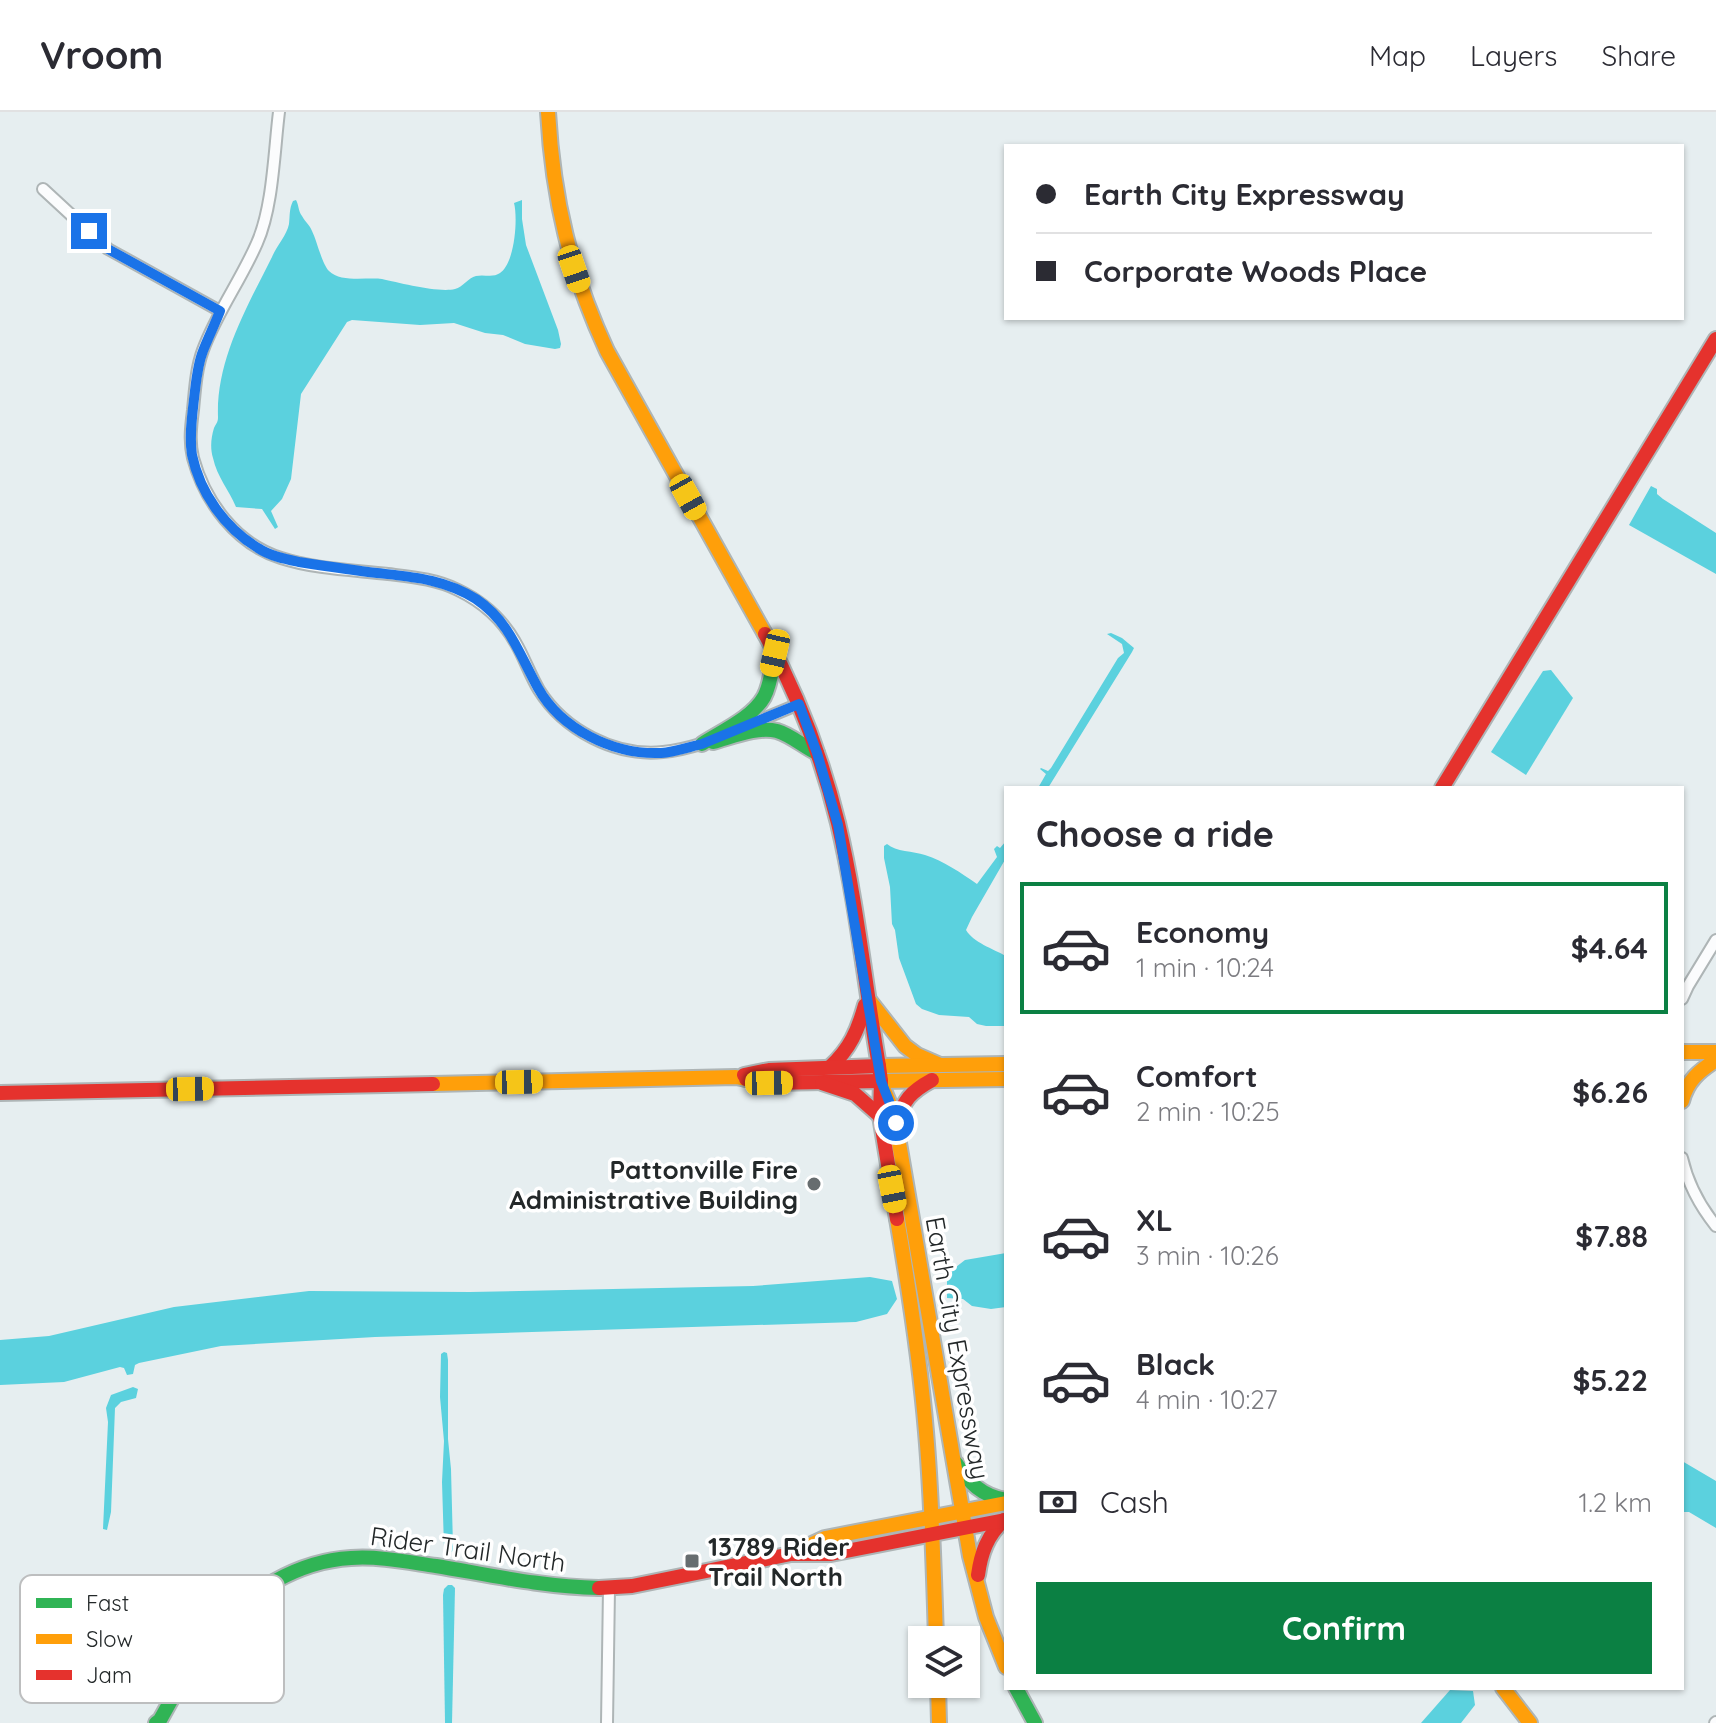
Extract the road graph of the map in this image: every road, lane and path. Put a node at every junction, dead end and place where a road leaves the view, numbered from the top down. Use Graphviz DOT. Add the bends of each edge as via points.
graph roads {
  1 [pos="279,112"];
  2 [pos="548,112"];
  3 [pos="43,189"];
  4 [pos="220,311"];
  5 [pos="1716,339"];
  6 [pos="775,653"];
  7 [pos="799,704"];
  8 [pos="702,744"];
  9 [pos="817,753"];
  10 [pos="1443,786"];
  11 [pos="1716,940"];
  12 [pos="1684,995"];
  13 [pos="867,998"];
  14 [pos="1684,1052"];
  15 [pos="1716,1052"];
  16 [pos="1716,1060"];
  17 [pos="1004,1064"];
  18 [pos="940,1065"];
  19 [pos="830,1067"];
  20 [pos="880,1074"];
  21 [pos="736,1077"];
  22 [pos="1004,1079"];
  23 [pos="932,1080"];
  24 [pos="822,1083"];
  25 [pos="1684,1092"];
  26 [pos="0,1093"];
  27 [pos="880,1116"];
  28 [pos="896,1123"];
  29 [pos="1684,1165"];
  30 [pos="1716,1226"];
  31 [pos="952,1456"];
  32 [pos="1004,1501"];
  33 [pos="1004,1502"];
  34 [pos="961,1511"];
  35 [pos="932,1517"];
  36 [pos="1004,1520"];
  37 [pos="1004,1521"];
  38 [pos="964,1528"];
  39 [pos="933,1534"];
  40 [pos="791,1554"];
  41 [pos="284,1577"];
  42 [pos="977,1586"];
  43 [pos="609,1589"];
  44 [pos="936,1626"];
  45 [pos="1004,1662"];
  46 [pos="1017,1690"];
  47 [pos="1505,1690"];
  48 [pos="938,1698"];
  49 [pos="170,1703"];
  50 [pos="158,1722"];
  51 [pos="607,1723"];
  52 [pos="939,1723"];
  53 [pos="1035,1723"];
  54 [pos="1530,1723"];
  1 -- 4 [label="street" via="264,223"];
  2 -- 6 [label="main road, Earth City Expressway" via="554,189 587,308"];
  3 -- 4 [label="street" via="108,249"];
  4 -- 8 [label="street" via="197,375 192,455 213,506 235,530 279,558 433,580 477,600 515,641 547,702 603,743 661,753"];
  5 -- 10 [label="main road"];
  6 -- 7 [label="main road, Earth City Expressway"];
  6 -- 8 [label="main road" via="763,700"];
  7 -- 8 [label="street"];
  7 -- 9 [label="main road, Earth City Expressway"];
  8 -- 9 [label="main road" via="774,730"];
  9 -- 13 [label="main road, Earth City Expressway" via="838,825"];
  11 -- 12 [label="street"];
  13 -- 18 [label="main road" via="905,1046"];
  13 -- 19 [label="main road" via="853,1042"];
  13 -- 20 [label="main road, Earth City Expressway"];
  14 -- 15 [label="main road"];
  16 -- 25 [label="main road" via="1689,1081"];
  17 -- 18 [label="main road"];
  18 -- 20 [label="main road"];
  19 -- 20 [label="main road"];
  19 -- 21 [label="main road"];
  20 -- 23 [label="main road"];
  20 -- 24 [label="main road"];
  20 -- 27 [label="main road, Earth City Expressway"];
  20 -- 28 [label="main road, Earth City Expressway"];
  21 -- 24 [label="main road"];
  21 -- 26 [label="main road"];
  22 -- 23 [label="main road"];
  23 -- 28 [label="main road" via="907,1096"];
  24 -- 27 [label="main road" via="854,1092"];
  27 -- 35 [label="main road, Earth City Expressway" via="917,1346"];
  28 -- 31 [label="main road, Earth City Expressway"];
  29 -- 30 [label="street" via="1698,1202"];
  31 -- 32 [label="main road" via="978,1491"];
  31 -- 34 [label="main road, Earth City Expressway"];
  33 -- 34 [label="main road, Rider Trail North"];
  34 -- 35 [label="main road, Rider Trail North"];
  34 -- 38 [label="main road, Earth City Expressway"];
  35 -- 39 [label="main road, Earth City Expressway"];
  35 -- 40 [label="main road, Rider Trail North" via="825,1538"];
  36 -- 38 [label="main road, Rider Trail North"];
  37 -- 42 [label="main road" via="983,1546"];
  38 -- 39 [label="main road, Rider Trail North"];
  38 -- 42 [label="main road, Earth City Expressway"];
  39 -- 40 [label="main road, Rider Trail North" via="831,1554"];
  39 -- 44 [label="main road, Earth City Expressway"];
  40 -- 43 [label="main road, Rider Trail North"];
  41 -- 43 [label="main road, Rider Trail North" via="351,1558"];
  42 -- 45 [label="main road, Earth City Expressway"];
  43 -- 51 [label="street"];
  46 -- 53 [label="main road"];
  47 -- 54 [label="main road"];
  48 -- 52 [label="main road"];
  49 -- 50 [label="main road, Rider Trail North"];
}
